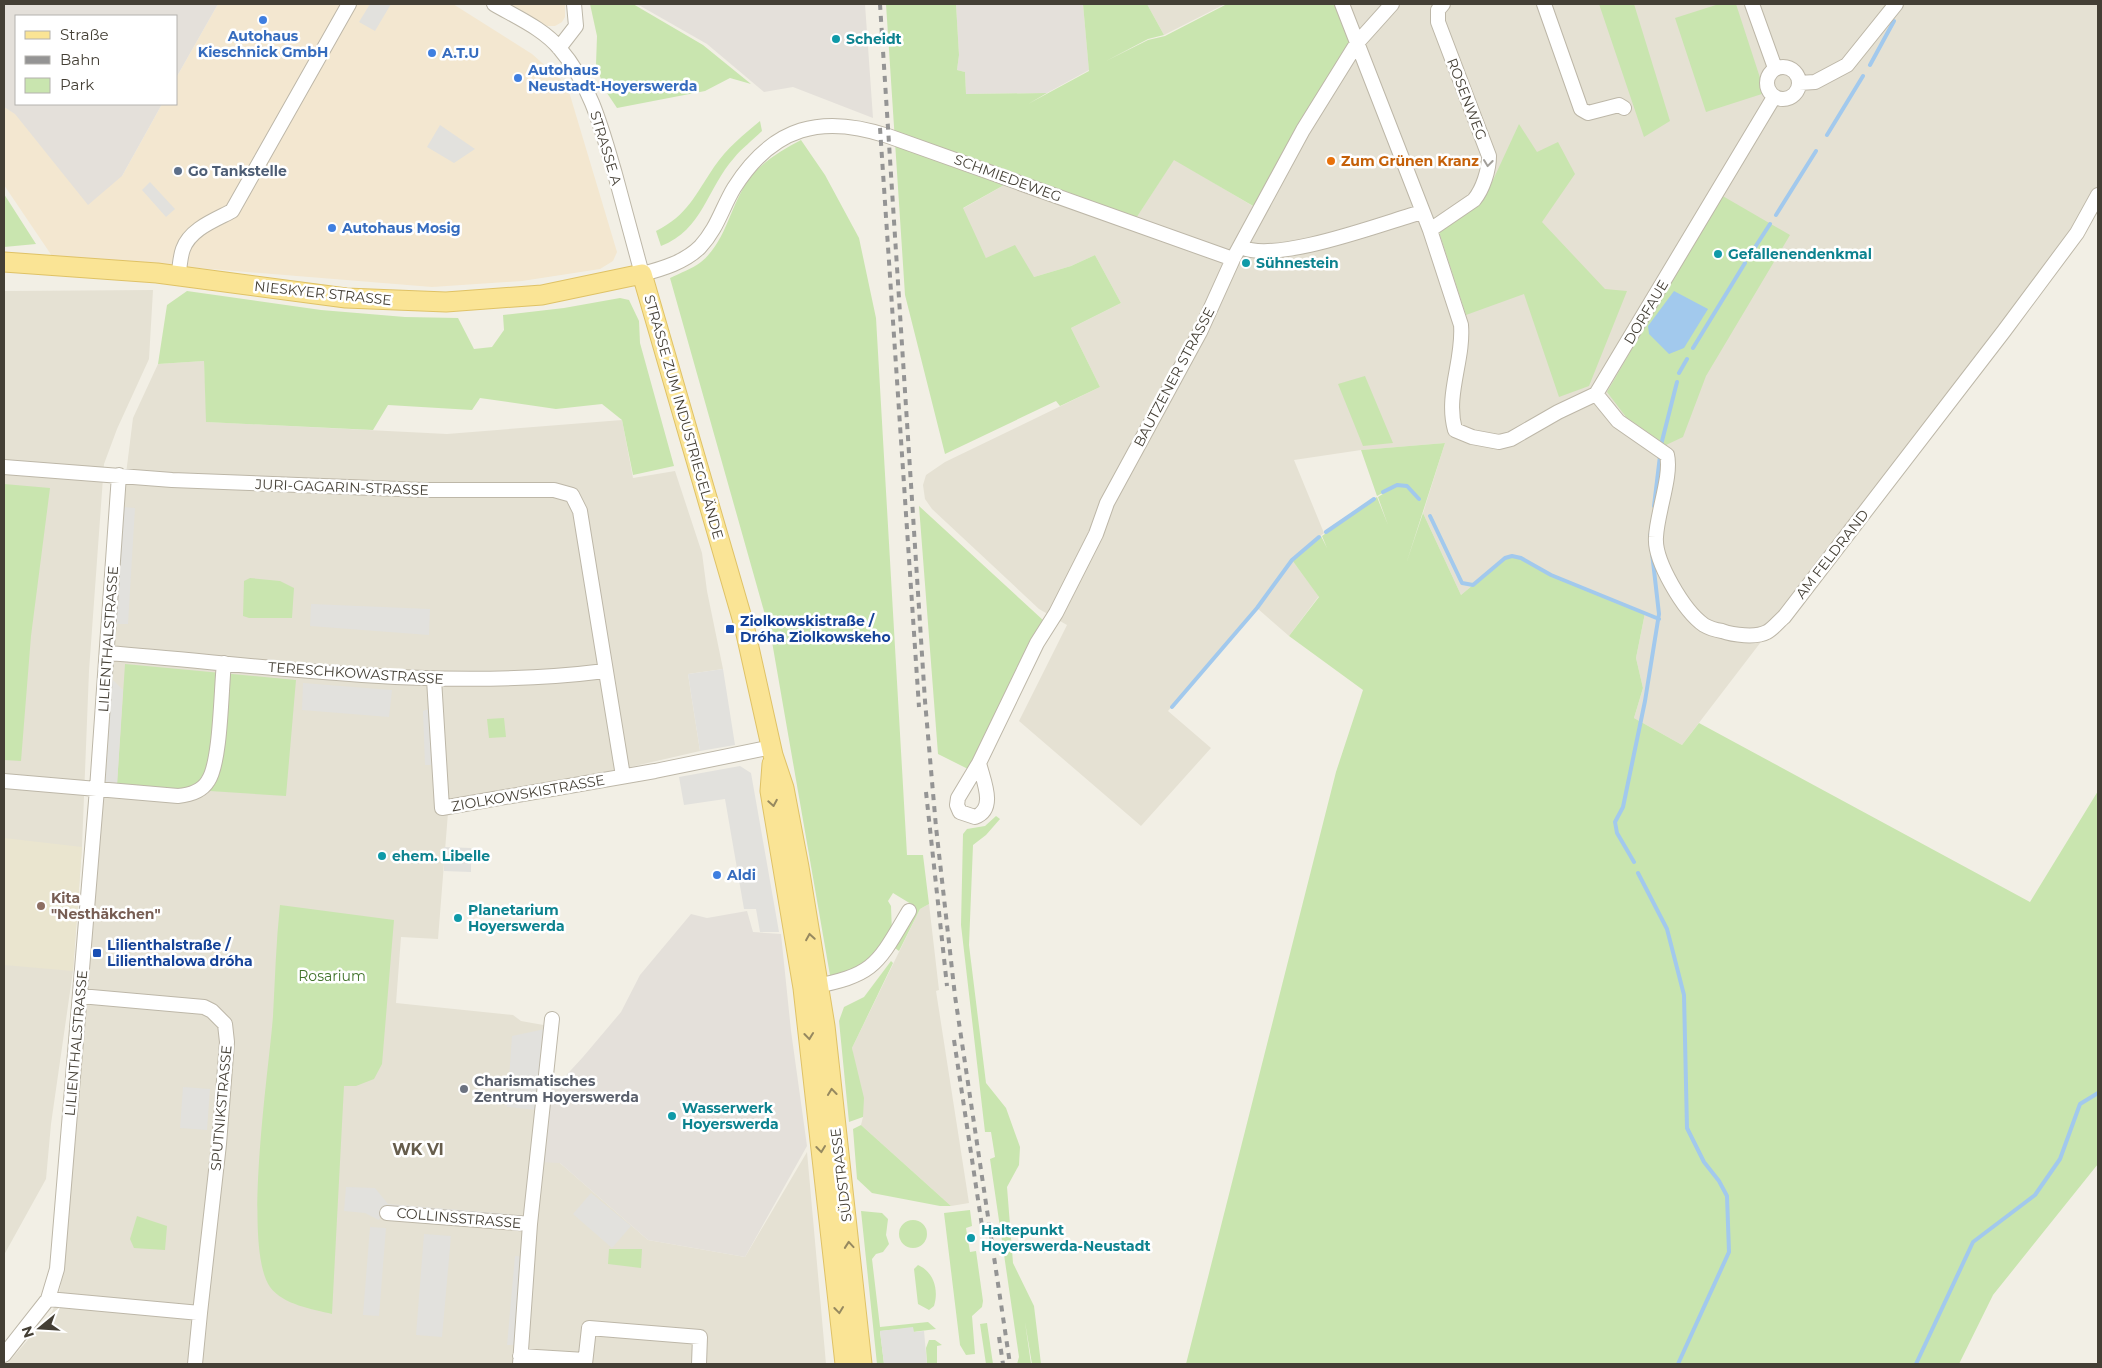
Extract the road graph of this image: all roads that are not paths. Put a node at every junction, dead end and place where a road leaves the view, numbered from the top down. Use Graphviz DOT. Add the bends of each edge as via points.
graph roads {
  1 [pos="349,4"];
  2 [pos="494,4"];
  3 [pos="574,4"];
  4 [pos="1342,4"];
  5 [pos="1392,4"];
  6 [pos="1443,4"];
  7 [pos="1544,4"];
  8 [pos="1752,4"];
  9 [pos="1896,4"];
  10 [pos="1357,43"];
  11 [pos="560,48"];
  12 [pos="1776,68"];
  13 [pos="1799,83"];
  14 [pos="1774,97"];
  15 [pos="1624,108"];
  16 [pos="2098,195"];
  17 [pos="1422,212"];
  18 [pos="1430,230"];
  19 [pos="1241,247"];
  20 [pos="1233,259"];
  21 [pos="4,262"];
  22 [pos="642,274"];
  23 [pos="178,276"];
  24 [pos="1596,394"];
  25 [pos="4,467"];
  26 [pos="119,475"];
  27 [pos="565,492"];
  28 [pos="108,653"];
  29 [pos="224,663"];
  30 [pos="605,671"];
  31 [pos="434,679"];
  32 [pos="772,751"];
  33 [pos="979,763"];
  34 [pos="623,776"];
  35 [pos="4,781"];
  36 [pos="97,789"];
  37 [pos="909,911"];
  38 [pos="810,987"];
  39 [pos="80,996"];
  40 [pos="552,1019"];
  41 [pos="387,1213"];
  42 [pos="530,1224"];
  43 [pos="48,1299"];
  44 [pos="200,1313"];
  45 [pos="4,1355"];
  46 [pos="520,1360"];
  47 [pos="585,1362"];
  48 [pos="195,1364"];
  49 [pos="698,1364"];
  50 [pos="845,1364"];
  51 [pos="862,1364"];
  1 -- 23 [label="street" via="232,211 188,239"];
  2 -- 11 [label="street, STRASSE A"];
  3 -- 11 [label="street" via="576,26"];
  4 -- 10 [label="street"];
  5 -- 10 [label="street, BAUTZENER STRASSE"];
  6 -- 18 [label="street, ROSENWEG, one-way" via="1438,10 1438,22 1490,156 1490,164 1474,200"];
  7 -- 15 [label="street" via="1581,109 1588,113 1619,105"];
  8 -- 12 [label="street"];
  9 -- 13 [label="street" via="1847,65 1815,82"];
  10 -- 17 [label="street"];
  10 -- 19 [label="street, BAUTZENER STRASSE" via="1303,130"];
  11 -- 22 [label="street, STRASSE A" via="590,95"];
  12 -- 13 [label="street" via="1791,69"];
  12 -- 14 [label="street" via="1770,72 1766,84"];
  13 -- 14 [label="street" via="1798,90 1791,97"];
  14 -- 24 [label="street, DORFAUE"];
  16 -- 24 [label="street, AM FELDRAND" via="2077,233 2004,331 1784,617 1767,633 1744,635 1723,632 1705,625 1689,610 1675,590 1657,550 1659,510 1669,463 1667,455 1618,421"];
  17 -- 18 [label="street"];
  17 -- 19 [label="street" via="1310,245 1251,252"];
  18 -- 24 [label="street" via="1461,325 1462,340 1453,388 1456,430 1499,442 1511,439"];
  19 -- 20 [label="street, BAUTZENER STRASSE"];
  20 -- 22 [label="street, SCHMIEDEWEG" via="873,131 827,124 797,131 779,140 741,178 718,225 699,248 684,259"];
  20 -- 33 [label="street, BAUTZENER STRASSE" via="1200,332 1107,503 1096,534 1056,613 1036,643"];
  21 -- 23 [label="main road, NIESKYER STRASSE"];
  22 -- 23 [label="main road, NIESKYER STRASSE" via="542,295 446,302 346,298"];
  22 -- 32 [label="main road, STRASSE ZUM INDUSTRIEGELÄNDE" via="744,625"];
  25 -- 26 [label="street, JURI-GAGARIN-STRASSE"];
  26 -- 27 [label="street, JURI-GAGARIN-STRASSE" via="415,490"];
  26 -- 28 [label="street, LILIENTHALSTRASSE"];
  27 -- 30 [label="street, ZIOLKOWSKISTRASSE" via="576,500 580,511"];
  28 -- 29 [label="street, TERESCHKOWASTRASSE"];
  28 -- 36 [label="street, LILIENTHALSTRASSE"];
  29 -- 31 [label="street, TERESCHKOWASTRASSE"];
  29 -- 36 [label="street" via="215,765 207,783 184,796"];
  30 -- 31 [label="street, TERESCHKOWASTRASSE" via="519,679"];
  30 -- 34 [label="street, ZIOLKOWSKISTRASSE"];
  31 -- 34 [label="street, ZIOLKOWSKISTRASSE" via="442,808"];
  32 -- 34 [label="street, ZIOLKOWSKISTRASSE"];
  32 -- 38 [label="main road, STRASSE ZUM INDUSTRIEGELÄNDE" via="770,791"];
  35 -- 36 [label="street"];
  36 -- 39 [label="street, LILIENTHALSTRASSE"];
  37 -- 38 [label="street" via="884,954 874,964 859,975"];
  38 -- 50 [label="main road, SÜDSTRASSE, one-way"];
  51 -- 38 [label="main road, SÜDSTRASSE, one-way" via="844,1192"];
  39 -- 43 [label="street, LILIENTHALSTRASSE" via="58,1256"];
  39 -- 44 [label="street, SPUTNIKSTRASSE" via="204,1008 225,1024 227,1042 219,1144"];
  40 -- 42 [label="street, COLLINSSTRASSE"];
  41 -- 42 [label="street, COLLINSSTRASSE"];
  42 -- 46 [label="street, COLLINSSTRASSE"];
  43 -- 44 [label="street"];
  43 -- 45 [label="street, LILIENTHALSTRASSE"];
  44 -- 48 [label="street, SPUTNIKSTRASSE"];
  46 -- 47 [label="street, COLLINSSTRASSE"];
  47 -- 49 [label="street, COLLINSSTRASSE" via="589,1328 700,1336"];
}
